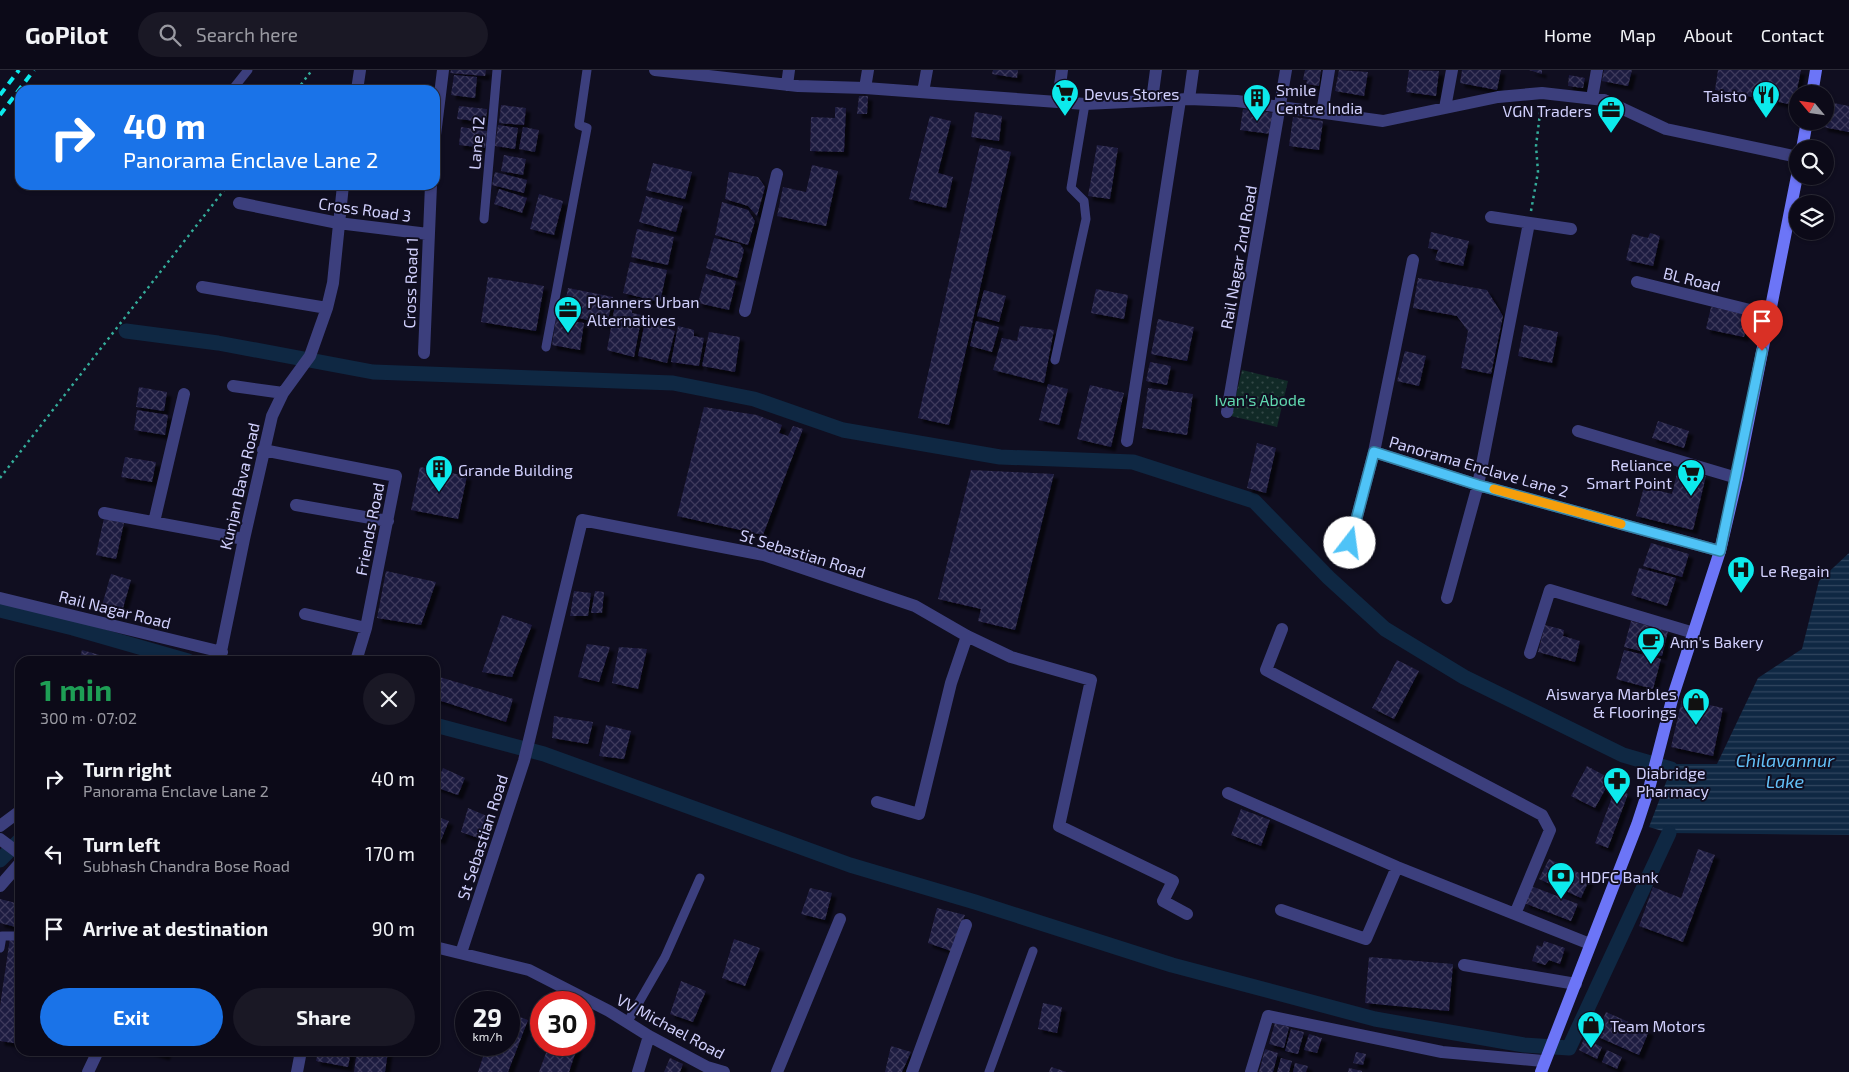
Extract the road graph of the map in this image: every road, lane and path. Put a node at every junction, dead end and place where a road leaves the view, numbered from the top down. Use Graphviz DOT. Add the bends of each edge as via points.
graph roads {
  1 [pos="248,70"];
  2 [pos="312,70"];
  3 [pos="360,70"];
  4 [pos="443,70"];
  5 [pos="497,70"];
  6 [pos="587,70"];
  7 [pos="655,70"];
  8 [pos="789,70"];
  9 [pos="868,70"];
  10 [pos="927,70"];
  11 [pos="1062,70"];
  12 [pos="1156,70"];
  13 [pos="1194,70"];
  14 [pos="1286,70"];
  15 [pos="1329,70"];
  16 [pos="1452,70"];
  17 [pos="1597,70"];
  18 [pos="1816,70"];
  19 [pos="236,85"];
  20 [pos="301,85"];
  21 [pos="358,85"];
  22 [pos="787,85"];
  23 [pos="1814,85"];
  24 [pos="865,88"];
  25 [pos="923,92"];
  26 [pos="1542,93"];
  27 [pos="440,94"];
  28 [pos="1592,98"];
  29 [pos="1185,99"];
  30 [pos="1152,100"];
  31 [pos="1058,101"];
  32 [pos="1085,104"];
  33 [pos="1280,108"];
  34 [pos="1445,108"];
  35 [pos="1322,113"];
  36 [pos="1789,155"];
  37 [pos="778,174"];
  38 [pos="1795,185"];
  39 [pos="224,190"];
  40 [pos="342,190"];
  41 [pos="431,190"];
  42 [pos="239,203"];
  43 [pos="1491,217"];
  44 [pos="484,218"];
  45 [pos="1529,222"];
  46 [pos="338,223"];
  47 [pos="1571,229"];
  48 [pos="428,234"];
  49 [pos="1413,260"];
  50 [pos="1637,282"];
  51 [pos="202,287"];
  52 [pos="327,308"];
  53 [pos="745,311"];
  54 [pos="1770,315"];
  55 [pos="546,347"];
  56 [pos="424,353"];
  57 [pos="1055,360"];
  58 [pos="232,386"];
  59 [pos="282,393"];
  60 [pos="184,394"];
  61 [pos="1227,412"];
  62 [pos="1578,431"];
  63 [pos="1127,441"];
  64 [pos="263,450"];
  65 [pos="1374,452"];
  66 [pos="0,478"];
  67 [pos="1737,478"];
  68 [pos="1478,485"];
  69 [pos="296,505"];
  70 [pos="104,513"];
  71 [pos="388,521"];
  72 [pos="154,522"];
  73 [pos="244,538"];
  74 [pos="1350,543"];
  75 [pos="1720,551"];
  76 [pos="0,598"];
  77 [pos="1447,598"];
  78 [pos="305,614"];
  79 [pos="366,628"];
  80 [pos="1282,629"];
  81 [pos="1694,633"];
  82 [pos="968,636"];
  83 [pos="1530,653"];
  84 [pos="216,656"];
  85 [pos="220,656"];
  86 [pos="358,656"];
  87 [pos="1228,793"];
  88 [pos="877,802"];
  89 [pos="15,814"];
  90 [pos="0,826"];
  91 [pos="0,839"];
  92 [pos="15,850"];
  93 [pos="1397,867"];
  94 [pos="15,869"];
  95 [pos="700,878"];
  96 [pos="0,886"];
  97 [pos="1281,910"];
  98 [pos="1187,914"];
  99 [pos="1515,914"];
  100 [pos="840,919"];
  101 [pos="966,925"];
  102 [pos="15,936"];
  103 [pos="1590,944"];
  104 [pos="0,948"];
  105 [pos="440,948"];
  106 [pos="1033,951"];
  107 [pos="461,953"];
  108 [pos="1464,965"];
  109 [pos="1576,984"];
  110 [pos="627,1023"];
  111 [pos="649,1036"];
  112 [pos="96,1056"];
  113 [pos="300,1056"];
  114 [pos="1542,1067"];
  115 [pos="88,1072"];
  116 [pos="297,1072"];
  117 [pos="638,1072"];
  118 [pos="724,1072"];
  119 [pos="777,1072"];
  120 [pos="912,1072"];
  121 [pos="988,1072"];
  122 [pos="1251,1072"];
  1 -- 19 [label="lane"];
  2 -- 20 [label="path"];
  3 -- 21 [label="street"];
  4 -- 27 [label="street"];
  5 -- 44 [label="lane, Lane 12"];
  6 -- 55 [label="lane" via="579,125 587,128"];
  7 -- 22 [label="street"];
  8 -- 22 [label="street"];
  9 -- 24 [label="street"];
  10 -- 25 [label="street"];
  11 -- 31 [label="street"];
  12 -- 30 [label="street"];
  13 -- 29 [label="street"];
  14 -- 33 [label="street, Rail Nagar 2nd Road"];
  15 -- 35 [label="street"];
  16 -- 34 [label="street"];
  17 -- 28 [label="street"];
  18 -- 23 [label="main road"];
  22 -- 24 [label="street"];
  24 -- 25 [label="street"];
  25 -- 31 [label="street"];
  26 -- 28 [label="street"];
  26 -- 34 [label="street" via="1498,97"];
  26 -- 45 [label="path" via="1536,146 1538,172"];
  28 -- 36 [label="street" via="1604,100 1666,129"];
  29 -- 30 [label="street"];
  29 -- 33 [label="street" via="1237,101"];
  29 -- 63 [label="street"];
  30 -- 32 [label="street"];
  31 -- 32 [label="street"];
  32 -- 57 [label="lane" via="1071,188 1084,201 1086,218"];
  33 -- 35 [label="street"];
  33 -- 61 [label="street, Rail Nagar 2nd Road"];
  34 -- 35 [label="street" via="1383,121"];
  37 -- 53 [label="street"];
  38 -- 54 [label="main road"];
  39 -- 66 [label="path"];
  40 -- 46 [label="street, Kunjan Bava Road"];
  41 -- 48 [label="street, Cross Road 1"];
  42 -- 46 [label="street, Cross Road 3"];
  43 -- 45 [label="street"];
  45 -- 47 [label="street"];
  45 -- 68 [label="street"];
  46 -- 48 [label="street, Cross Road 3"];
  46 -- 52 [label="street, Kunjan Bava Road" via="333,283"];
  48 -- 56 [label="street, Cross Road 1"];
  49 -- 65 [label="street, Panorama Enclave Lane 2"];
  50 -- 54 [label="street, BL Road"];
  51 -- 52 [label="street"];
  52 -- 59 [label="street, Kunjan Bava Road" via="310,356"];
  54 -- 67 [label="main road"];
  58 -- 59 [label="street"];
  59 -- 64 [label="street, Kunjan Bava Road"];
  60 -- 72 [label="street"];
  62 -- 67 [label="street"];
  64 -- 71 [label="street, Friends Road" via="396,476"];
  64 -- 73 [label="street, Kunjan Bava Road"];
  65 -- 68 [label="street, Panorama Enclave Lane 2"];
  65 -- 74 [label="street, Panorama Enclave Lane 2"];
  67 -- 75 [label="main road"];
  68 -- 75 [label="street, Panorama Enclave Lane 2"];
  68 -- 77 [label="street"];
  69 -- 71 [label="street"];
  70 -- 72 [label="street"];
  71 -- 79 [label="street, Friends Road"];
  72 -- 73 [label="street"];
  73 -- 85 [label="street, Kunjan Bava Road"];
  75 -- 81 [label="main road"];
  76 -- 84 [label="street, Rail Nagar Road"];
  78 -- 79 [label="street"];
  79 -- 86 [label="street, Friends Road"];
  80 -- 99 [label="street" via="1266,670 1542,815 1550,830"];
  81 -- 83 [label="street" via="1550,590"];
  81 -- 103 [label="main road" via="1673,696 1650,785"];
  82 -- 88 [label="street" via="951,683 919,814"];
  82 -- 98 [label="street, St Sebastian Road" via="1011,656 1091,680 1059,826 1173,881 1163,901"];
  82 -- 107 [label="street, St Sebastian Road" via="915,606 764,555 582,520 524,758"];
  87 -- 93 [label="street"];
  89 -- 90 [label="street"];
  91 -- 92 [label="street"];
  93 -- 97 [label="street" via="1366,939"];
  93 -- 99 [label="street"];
  94 -- 96 [label="street"];
  95 -- 110 [label="lane" via="664,957"];
  99 -- 103 [label="street"];
  100 -- 119 [label="street"];
  101 -- 120 [label="street"];
  102 -- 104 [label="lane" via="2,936"];
  103 -- 109 [label="main road"];
  105 -- 107 [label="street, VV Michael Road"];
  106 -- 121 [label="lane"];
  107 -- 110 [label="street, VV Michael Road" via="529,970"];
  108 -- 109 [label="street"];
  109 -- 114 [label="main road"];
  110 -- 111 [label="street, VV Michael Road"];
  111 -- 117 [label="street"];
  111 -- 118 [label="street, VV Michael Road" via="707,1067"];
  112 -- 115 [label="street"];
  113 -- 116 [label="street"];
  114 -- 122 [label="street" via="1442,1052 1268,1016"];
}
